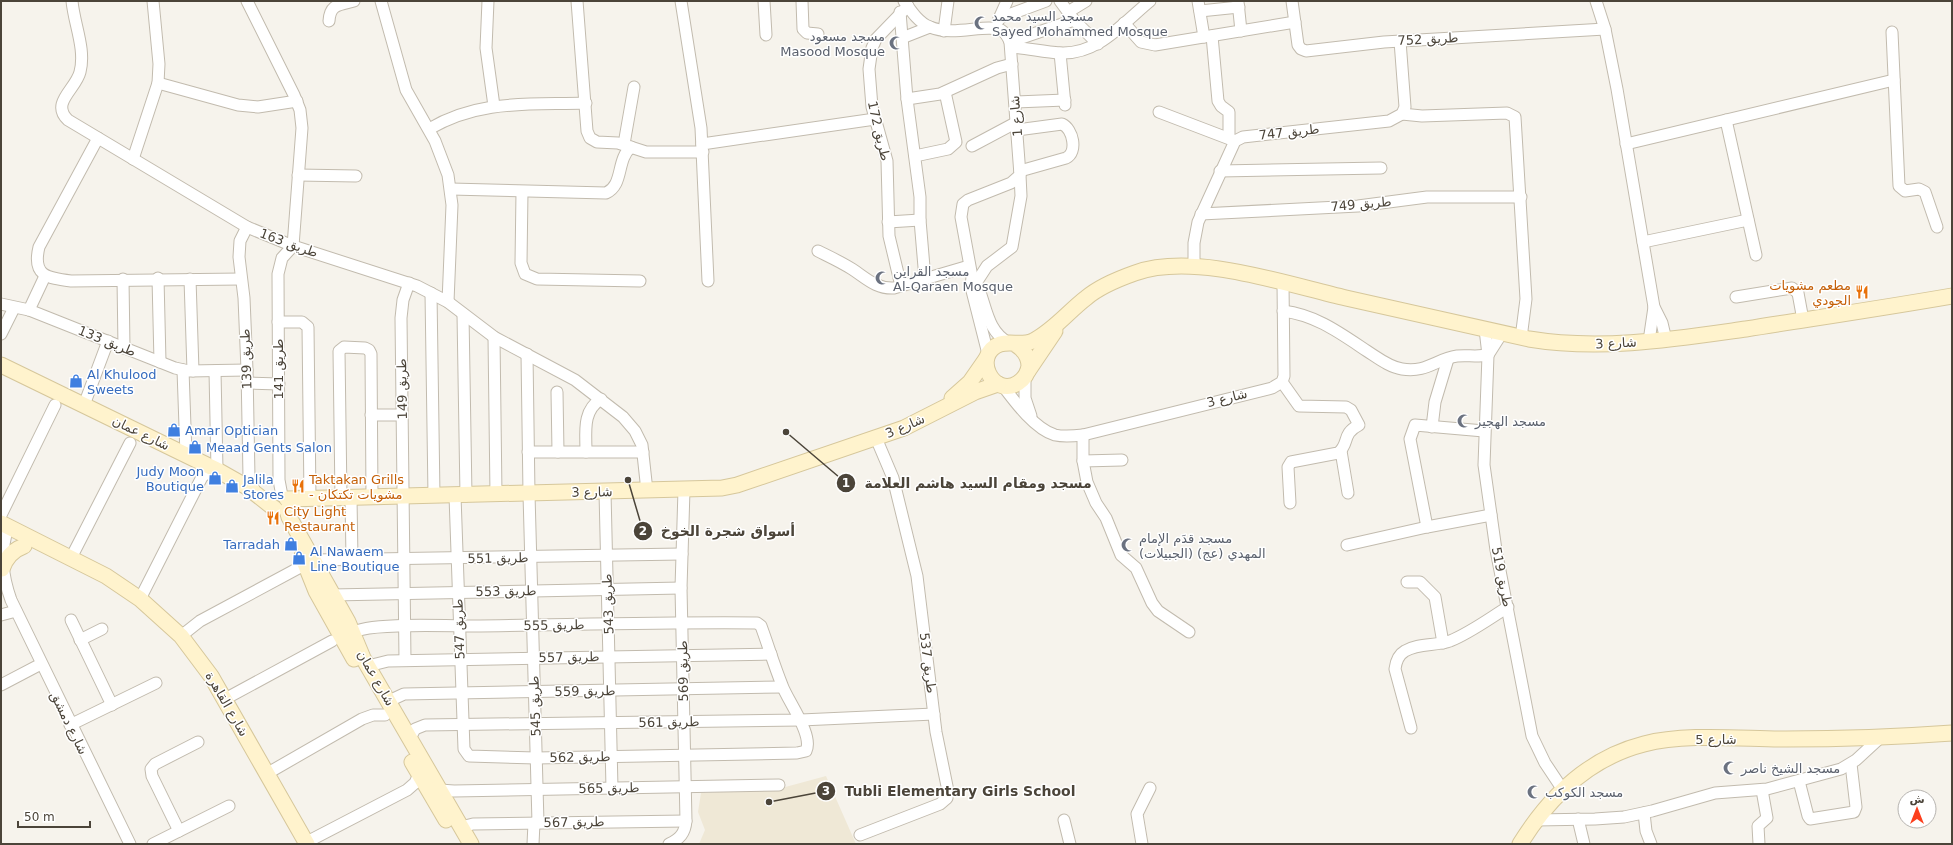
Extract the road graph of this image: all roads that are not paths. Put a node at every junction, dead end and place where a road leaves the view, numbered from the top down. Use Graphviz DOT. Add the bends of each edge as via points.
graph roads {
  1 [pos="72,1"];
  2 [pos="153,1"];
  3 [pos="247,1"];
  4 [pos="354,1"];
  5 [pos="381,1"];
  6 [pos="488,1"];
  7 [pos="577,1"];
  8 [pos="681,1"];
  9 [pos="764,1"];
  10 [pos="802,1"];
  11 [pos="948,1"];
  12 [pos="1007,1"];
  13 [pos="1046,1"];
  14 [pos="1060,1"];
  15 [pos="1086,1"];
  16 [pos="1150,1"];
  17 [pos="1292,1"];
  18 [pos="1596,1"];
  19 [pos="1239,4"];
  20 [pos="904,6"];
  21 [pos="1199,6"];
  22 [pos="1071,16"];
  23 [pos="1000,18"];
  24 [pos="329,21"];
  25 [pos="1295,22"];
  26 [pos="1124,23"];
  27 [pos="930,27"];
  28 [pos="993,28"];
  29 [pos="1605,29"];
  30 [pos="944,31"];
  31 [pos="1240,31"];
  32 [pos="1892,32"];
  33 [pos="818,34"];
  34 [pos="766,36"];
  35 [pos="1208,37"];
  36 [pos="902,38"];
  37 [pos="1400,41"];
  38 [pos="1098,44"];
  39 [pos="1011,45"];
  40 [pos="1060,53"];
  41 [pos="1012,64"];
  42 [pos="1894,80"];
  43 [pos="158,83"];
  44 [pos="634,87"];
  45 [pos="945,92"];
  46 [pos="907,99"];
  47 [pos="297,101"];
  48 [pos="1015,102"];
  49 [pos="586,103"];
  50 [pos="494,106"];
  51 [pos="1159,112"];
  52 [pos="1402,114"];
  53 [pos="875,119"];
  54 [pos="1726,120"];
  55 [pos="1017,126"];
  56 [pos="429,129"];
  57 [pos="98,138"];
  58 [pos="1232,140"];
  59 [pos="1626,144"];
  60 [pos="628,146"];
  61 [pos="972,146"];
  62 [pos="703,148"];
  63 [pos="915,156"];
  64 [pos="133,159"];
  65 [pos="1381,168"];
  66 [pos="1220,171"];
  67 [pos="1020,173"];
  68 [pos="298,175"];
  69 [pos="356,176"];
  70 [pos="451,189"];
  71 [pos="522,192"];
  72 [pos="1520,196"];
  73 [pos="1201,214"];
  74 [pos="920,220"];
  75 [pos="1748,220"];
  76 [pos="888,222"];
  77 [pos="247,226"];
  78 [pos="1937,227"];
  79 [pos="1643,242"];
  80 [pos="293,246"];
  81 [pos="818,251"];
  82 [pos="1756,255"];
  83 [pos="969,266"];
  84 [pos="1194,267"];
  85 [pos="45,276"];
  86 [pos="158,278"];
  87 [pos="123,279"];
  88 [pos="190,279"];
  89 [pos="241,279"];
  90 [pos="925,279"];
  91 [pos="974,280"];
  92 [pos="640,281"];
  93 [pos="708,281"];
  94 [pos="409,283"];
  95 [pos="1283,283"];
  96 [pos="901,286"];
  97 [pos="431,292"];
  98 [pos="1952,296"];
  99 [pos="1736,297"];
  100 [pos="448,302"];
  101 [pos="1,304"];
  102 [pos="1654,307"];
  103 [pos="14,308"];
  104 [pos="28,310"];
  105 [pos="1283,311"];
  106 [pos="1069,313"];
  107 [pos="463,314"];
  108 [pos="1803,320"];
  109 [pos="278,322"];
  110 [pos="1484,329"];
  111 [pos="1502,333"];
  112 [pos="1,334"];
  113 [pos="494,337"];
  114 [pos="1521,338"];
  115 [pos="1666,340"];
  116 [pos="108,341"];
  117 [pos="1649,341"];
  118 [pos="1012,344"];
  119 [pos="124,348"];
  120 [pos="527,354"];
  121 [pos="1488,355"];
  122 [pos="987,357"];
  123 [pos="1448,359"];
  124 [pos="160,362"];
  125 [pos="1,365"];
  126 [pos="188,370"];
  127 [pos="247,370"];
  128 [pos="215,371"];
  129 [pos="1026,374"];
  130 [pos="1282,382"];
  131 [pos="248,383"];
  132 [pos="279,384"];
  133 [pos="1001,385"];
  134 [pos="557,392"];
  135 [pos="601,399"];
  136 [pos="55,405"];
  137 [pos="84,405"];
  138 [pos="371,415"];
  139 [pos="402,415"];
  140 [pos="931,415"];
  141 [pos="1032,419"];
  142 [pos="1432,426"];
  143 [pos="1484,431"];
  144 [pos="1083,434"];
  145 [pos="876,438"];
  146 [pos="130,443"];
  147 [pos="1341,451"];
  148 [pos="528,452"];
  149 [pos="558,452"];
  150 [pos="586,452"];
  151 [pos="643,452"];
  152 [pos="186,455"];
  153 [pos="1122,460"];
  154 [pos="1083,462"];
  155 [pos="217,470"];
  156 [pos="684,490"];
  157 [pos="647,491"];
  158 [pos="255,492"];
  159 [pos="605,492"];
  160 [pos="1348,493"];
  161 [pos="529,494"];
  162 [pos="496,495"];
  163 [pos="434,496"];
  164 [pos="461,496"];
  165 [pos="372,497"];
  166 [pos="403,497"];
  167 [pos="346,498"];
  168 [pos="310,499"];
  169 [pos="1290,503"];
  170 [pos="282,505"];
  171 [pos="1491,514"];
  172 [pos="3,527"];
  173 [pos="1427,527"];
  174 [pos="1347,545"];
  175 [pos="24,546"];
  176 [pos="682,554"];
  177 [pos="607,556"];
  178 [pos="530,557"];
  179 [pos="71,558"];
  180 [pos="352,558"];
  181 [pos="404,558"];
  182 [pos="457,558"];
  183 [pos="312,567"];
  184 [pos="2,568"];
  185 [pos="1406,582"];
  186 [pos="1,585"];
  187 [pos="120,586"];
  188 [pos="681,588"];
  189 [pos="607,589"];
  190 [pos="532,591"];
  191 [pos="458,592"];
  192 [pos="404,593"];
  193 [pos="332,595"];
  194 [pos="140,599"];
  195 [pos="11,600"];
  196 [pos="1508,606"];
  197 [pos="16,611"];
  198 [pos="1,615"];
  199 [pos="71,620"];
  200 [pos="682,622"];
  201 [pos="609,624"];
  202 [pos="532,625"];
  203 [pos="405,626"];
  204 [pos="459,626"];
  205 [pos="102,629"];
  206 [pos="1189,632"];
  207 [pos="352,633"];
  208 [pos="181,636"];
  209 [pos="80,640"];
  210 [pos="332,641"];
  211 [pos="1443,643"];
  212 [pos="771,654"];
  213 [pos="610,656"];
  214 [pos="682,656"];
  215 [pos="533,658"];
  216 [pos="461,659"];
  217 [pos="405,660"];
  218 [pos="41,664"];
  219 [pos="368,666"];
  220 [pos="156,683"];
  221 [pos="1,685"];
  222 [pos="782,687"];
  223 [pos="683,689"];
  224 [pos="610,690"];
  225 [pos="534,692"];
  226 [pos="462,693"];
  227 [pos="225,699"];
  228 [pos="112,705"];
  229 [pos="387,708"];
  230 [pos="934,714"];
  231 [pos="801,720"];
  232 [pos="684,722"];
  233 [pos="611,723"];
  234 [pos="464,724"];
  235 [pos="70,725"];
  236 [pos="535,725"];
  237 [pos="1411,728"];
  238 [pos="1952,733"];
  239 [pos="1881,736"];
  240 [pos="410,738"];
  241 [pos="198,742"];
  242 [pos="686,755"];
  243 [pos="474,756"];
  244 [pos="612,756"];
  245 [pos="536,758"];
  246 [pos="1851,764"];
  247 [pos="268,773"];
  248 [pos="419,774"];
  249 [pos="1799,781"];
  250 [pos="779,785"];
  251 [pos="686,786"];
  252 [pos="612,788"];
  253 [pos="1150,788"];
  254 [pos="440,790"];
  255 [pos="537,790"];
  256 [pos="1563,790"];
  257 [pos="1762,790"];
  258 [pos="229,806"];
  259 [pos="1644,813"];
  260 [pos="1578,819"];
  261 [pos="1064,820"];
  262 [pos="1536,820"];
  263 [pos="686,821"];
  264 [pos="536,823"];
  265 [pos="461,827"];
  266 [pos="179,831"];
  267 [pos="860,835"];
  268 [pos="682,840"];
  269 [pos="307,843"];
  270 [pos="130,844"];
  271 [pos="153,844"];
  272 [pos="460,844"];
  273 [pos="471,844"];
  274 [pos="533,844"];
  275 [pos="669,844"];
  276 [pos="1070,844"];
  277 [pos="1142,844"];
  278 [pos="1520,844"];
  279 [pos="1584,844"];
  280 [pos="1651,844"];
  281 [pos="1760,844"];
  1 -- 57 [label="street, طريق 163" via="81,65 77,80 62,101 62,112 68,120"];
  2 -- 43 [label="street" via="159,64"];
  3 -- 47 [label="street"];
  4 -- 24 [label="street" via="333,8 329,13"];
  5 -- 56 [label="street" via="404,86"];
  6 -- 50 [label="street" via="486,48"];
  7 -- 49 [label="street"];
  8 -- 62 [label="street"];
  9 -- 34 [label="street"];
  10 -- 33 [label="street" via="803,29 807,33"];
  11 -- 30 [label="street"];
  12 -- 23 [label="street"];
  13 -- 23 [label="street"];
  14 -- 22 [label="street"];
  15 -- 22 [label="street"];
  16 -- 26 [label="street"];
  17 -- 25 [label="street, طريق 752"];
  18 -- 29 [label="street"];
  19 -- 21 [label="street"];
  19 -- 31 [label="street"];
  20 -- 27 [label="street"];
  20 -- 36 [label="street"];
  20 -- 53 [label="street, طريق 172" via="880,34 872,48 869,69"];
  21 -- 35 [label="street"];
  22 -- 38 [label="street"];
  22 -- 39 [label="street"];
  23 -- 28 [label="street"];
  25 -- 31 [label="street"];
  25 -- 37 [label="street, طريق 752" via="1298,45 1306,51"];
  26 -- 35 [label="street" via="1137,39 1150,45"];
  26 -- 38 [label="street"];
  27 -- 30 [label="street"];
  27 -- 36 [label="street"];
  28 -- 30 [label="street" via="962,32"];
  28 -- 39 [label="street" via="1006,34"];
  29 -- 37 [label="street, طريق 752"];
  29 -- 59 [label="street"];
  31 -- 35 [label="street"];
  32 -- 42 [label="street"];
  35 -- 58 [label="street" via="1218,101 1229,112"];
  36 -- 46 [label="street"];
  37 -- 52 [label="street" via="1404,98"];
  38 -- 40 [label="street" via="1078,52"];
  39 -- 40 [label="street"];
  39 -- 41 [label="street, شارع 1"];
  40 -- 48 [label="street" via="1065,102"];
  41 -- 45 [label="street" via="997,68"];
  41 -- 48 [label="street, شارع 1"];
  42 -- 54 [label="street"];
  42 -- 78 [label="street" via="1899,186 1906,191 1919,189 1925,192"];
  43 -- 47 [label="street" via="238,106 258,107"];
  43 -- 64 [label="street"];
  44 -- 60 [label="street"];
  45 -- 46 [label="street"];
  45 -- 63 [label="street" via="956,142 948,149"];
  46 -- 63 [label="street"];
  47 -- 68 [label="street" via="302,128"];
  48 -- 55 [label="street, شارع 1"];
  49 -- 50 [label="street"];
  49 -- 60 [label="street" via="587,131 590,138"];
  50 -- 56 [label="street" via="461,114"];
  51 -- 58 [label="street"];
  52 -- 58 [label="street, طريق 747" via="1388,121"];
  52 -- 72 [label="street" via="1422,116 1510,113 1515,117 1516,123"];
  53 -- 62 [label="street"];
  53 -- 76 [label="street, طريق 172" via="887,161"];
  54 -- 59 [label="street"];
  54 -- 75 [label="street"];
  55 -- 61 [label="street"];
  55 -- 67 [label="street, شارع 1"];
  55 -- 67 [label="street" via="1062,124 1067,128 1074,148 1069,157"];
  56 -- 70 [label="street" via="445,164"];
  57 -- 64 [label="street, طريق 163"];
  57 -- 85 [label="street" via="40,247 39,270"];
  58 -- 66 [label="street"];
  59 -- 79 [label="street"];
  60 -- 62 [label="street" via="651,152"];
  60 -- 71 [label="street" via="616,185 606,193"];
  62 -- 93 [label="street"];
  63 -- 74 [label="street"];
  64 -- 77 [label="street, طريق 163"];
  65 -- 66 [label="street"];
  66 -- 73 [label="street"];
  67 -- 83 [label="street" via="1010,183 963,204 960,217"];
  67 -- 91 [label="street, شارع 1" via="1021,196 1012,247 987,266"];
  68 -- 69 [label="street"];
  68 -- 80 [label="street"];
  70 -- 71 [label="street"];
  70 -- 100 [label="street"];
  71 -- 92 [label="street" via="521,263 525,274 537,279"];
  72 -- 73 [label="street, طريق 749" via="1427,198 1358,206"];
  72 -- 114 [label="street" via="1526,299"];
  73 -- 84 [label="street" via="1194,243"];
  74 -- 76 [label="street"];
  74 -- 90 [label="street"];
  75 -- 79 [label="street"];
  75 -- 82 [label="street"];
  76 -- 96 [label="street, طريق 172" via="891,249"];
  77 -- 80 [label="street, طريق 163"];
  77 -- 89 [label="street, طريق 139" via="240,241"];
  79 -- 102 [label="street"];
  80 -- 94 [label="street, طريق 163"];
  80 -- 109 [label="street, طريق 141" via="282,258 279,269"];
  81 -- 96 [label="street" via="880,287"];
  83 -- 90 [label="street"];
  83 -- 91 [label="street"];
  84 -- 95 [label="street, شارع 3"];
  84 -- 106 [label="street, شارع 3" via="1156,268 1135,273 1102,287"];
  85 -- 87 [label="street" via="71,281"];
  85 -- 104 [label="street"];
  86 -- 87 [label="street"];
  86 -- 88 [label="street"];
  86 -- 124 [label="street"];
  87 -- 119 [label="street"];
  88 -- 89 [label="street"];
  88 -- 126 [label="street"];
  89 -- 127 [label="street, طريق 139"];
  90 -- 96 [label="street"];
  91 -- 118 [label="street" via="992,327 999,336"];
  91 -- 122 [label="street" via="971,287"];
  94 -- 97 [label="street, طريق 163"];
  94 -- 139 [label="street, طريق 149" via="402,309"];
  95 -- 105 [label="street"];
  95 -- 110 [label="street, شارع 3"];
  97 -- 100 [label="street, طريق 163"];
  97 -- 163 [label="street"];
  98 -- 108 [label="street, شارع 3"];
  99 -- 108 [label="street" via="1792,288 1798,294"];
  100 -- 107 [label="street, طريق 163"];
  101 -- 103 [label="street, طريق 133"];
  102 -- 115 [label="street" via="1662,323"];
  102 -- 117 [label="street"];
  103 -- 104 [label="street, طريق 133"];
  103 -- 112 [label="street"];
  104 -- 116 [label="street, طريق 133"];
  105 -- 123 [label="street" via="1305,315 1327,324 1385,362 1401,369 1419,370"];
  105 -- 130 [label="street"];
  106 -- 118 [label="street, شارع 3" via="1038,338 1027,343"];
  106 -- 129 [label="street, شارع 3"];
  107 -- 113 [label="street, طريق 163"];
  107 -- 164 [label="street, طريق 547"];
  108 -- 115 [label="street, شارع 3"];
  109 -- 132 [label="street, طريق 141"];
  109 -- 168 [label="street" via="302,322 308,327"];
  110 -- 111 [label="street, شارع 3"];
  110 -- 121 [label="street, طريق 519"];
  111 -- 114 [label="street, شارع 3"];
  111 -- 121 [label="street, طريق 519"];
  113 -- 120 [label="street, طريق 163"];
  113 -- 162 [label="street"];
  114 -- 117 [label="street, شارع 3" via="1572,344"];
  115 -- 117 [label="street, شارع 3"];
  116 -- 119 [label="street, طريق 133"];
  116 -- 137 [label="street"];
  118 -- 122 [label="street" via="996,346"];
  118 -- 129 [label="street" via="1020,347 1028,358"];
  119 -- 124 [label="street, طريق 133"];
  120 -- 135 [label="street, طريق 163" via="575,380"];
  120 -- 148 [label="street, طريق 545"];
  121 -- 123 [label="street" via="1457,356"];
  121 -- 143 [label="street, طريق 519"];
  122 -- 133 [label="street" via="988,373"];
  122 -- 140 [label="street, شارع 3" via="960,392"];
  123 -- 142 [label="street" via="1435,402"];
  124 -- 126 [label="street, طريق 133"];
  125 -- 137 [label="street, شارع عمان"];
  126 -- 128 [label="street, طريق 133"];
  126 -- 152 [label="street"];
  127 -- 128 [label="street, طريق 133"];
  127 -- 131 [label="street, طريق 139"];
  128 -- 155 [label="street"];
  129 -- 133 [label="street" via="1016,384"];
  129 -- 141 [label="street" via="1025,398"];
  130 -- 144 [label="street, شارع 3" via="1272,388"];
  130 -- 147 [label="street" via="1299,406 1346,407 1351,410 1359,425 1347,435"];
  131 -- 132 [label="street"];
  131 -- 158 [label="street, طريق 139" via="250,477"];
  132 -- 170 [label="street, طريق 141" via="279,480"];
  133 -- 140 [label="street, شارع 3" via="975,392"];
  133 -- 141 [label="street, شارع 3"];
  134 -- 149 [label="street"];
  135 -- 150 [label="street" via="591,407 587,416"];
  135 -- 151 [label="street, طريق 163" via="630,423 639,437"];
  136 -- 172 [label="street, شارع دمشق"];
  137 -- 152 [label="street, شارع عمان"];
  138 -- 139 [label="street"];
  138 -- 165 [label="street"];
  138 -- 167 [label="street" via="371,354 365,348 344,347 339,351"];
  139 -- 166 [label="street, طريق 149"];
  140 -- 145 [label="street, شارع 3"];
  141 -- 144 [label="street, شارع 3" via="1038,426 1055,435"];
  142 -- 143 [label="street"];
  142 -- 173 [label="street" via="1415,425 1410,439"];
  143 -- 171 [label="street, طريق 519" via="1484,465"];
  144 -- 154 [label="street"];
  145 -- 156 [label="street, شارع 3" via="737,485"];
  145 -- 230 [label="street, طريق 537" via="893,478 917,576"];
  146 -- 179 [label="street"];
  147 -- 160 [label="street"];
  147 -- 169 [label="street" via="1291,462 1288,467"];
  148 -- 149 [label="street"];
  148 -- 161 [label="street, طريق 545"];
  149 -- 150 [label="street"];
  150 -- 151 [label="street"];
  151 -- 157 [label="street, طريق 163"];
  152 -- 155 [label="street, شارع عمان"];
  153 -- 154 [label="street"];
  154 -- 206 [label="street" via="1087,482 1106,518 1121,555 1136,568 1158,611"];
  155 -- 158 [label="street, شارع عمان"];
  155 -- 194 [label="street" via="202,477"];
  156 -- 157 [label="street, شارع 3"];
  156 -- 176 [label="street, طريق 569"];
  157 -- 159 [label="street, شارع 3"];
  158 -- 170 [label="street, شارع عمان"];
  159 -- 161 [label="street, شارع 3"];
  159 -- 177 [label="street, طريق 543"];
  161 -- 162 [label="street, شارع 3"];
  161 -- 178 [label="street, طريق 545"];
  162 -- 164 [label="street, شارع 3"];
  163 -- 164 [label="street, شارع 3"];
  163 -- 166 [label="street, شارع 3"];
  164 -- 182 [label="street, طريق 547"];
  165 -- 166 [label="street, شارع 3"];
  165 -- 167 [label="street, شارع 3"];
  166 -- 181 [label="street, طريق 149"];
  167 -- 168 [label="street, شارع 3"];
  167 -- 180 [label="street"];
  168 -- 170 [label="street, شارع 3"];
  170 -- 183 [label="street, شارع عمان"];
  171 -- 173 [label="street"];
  171 -- 196 [label="street, طريق 519"];
  172 -- 175 [label="street, شارع القاهرة"];
  172 -- 179 [label="street, شارع القاهرة"];
  172 -- 184 [label="street, شارع دمشق"];
  173 -- 174 [label="street"];
  175 -- 184 [label="street" via="12,552"];
  175 -- 187 [label="street, شارع القاهرة" via="100,580"];
  176 -- 177 [label="street, طريق 551"];
  176 -- 188 [label="street, طريق 569"];
  177 -- 178 [label="street, طريق 551"];
  177 -- 189 [label="street, طريق 543"];
  178 -- 182 [label="street, طريق 551"];
  178 -- 190 [label="street, طريق 545"];
  179 -- 187 [label="street, شارع القاهرة"];
  180 -- 181 [label="street, طريق 551"];
  180 -- 183 [label="street, طريق 551"];
  181 -- 182 [label="street, طريق 551"];
  181 -- 192 [label="street, طريق 149"];
  182 -- 191 [label="street, طريق 547"];
  183 -- 193 [label="street, شارع عمان"];
  183 -- 208 [label="street" via="200,621"];
  183 -- 229 [label="street, شارع عمان" via="316,591"];
  184 -- 195 [label="street, شارع دمشق"];
  185 -- 211 [label="street" via="1420,582 1434,595"];
  186 -- 195 [label="street, شارع دمشق"];
  187 -- 194 [label="street, شارع القاهرة"];
  188 -- 189 [label="street, طريق 553"];
  188 -- 200 [label="street, طريق 569"];
  189 -- 190 [label="street, طريق 553"];
  189 -- 201 [label="street, طريق 543"];
  190 -- 191 [label="street, طريق 553"];
  190 -- 202 [label="street, طريق 545"];
  191 -- 192 [label="street, طريق 553"];
  191 -- 204 [label="street, طريق 547"];
  192 -- 193 [label="street, طريق 553"];
  192 -- 203 [label="street, طريق 149"];
  193 -- 207 [label="street, شارع عمان"];
  194 -- 208 [label="street, شارع القاهرة"];
  195 -- 197 [label="street, شارع دمشق"];
  196 -- 211 [label="street" via="1460,636"];
  196 -- 256 [label="street, طريق 519" via="1532,736 1545,763"];
  197 -- 198 [label="street"];
  197 -- 218 [label="street, شارع دمشق"];
  199 -- 209 [label="street"];
  200 -- 201 [label="street, طريق 555"];
  200 -- 212 [label="street, طريق 555" via="757,623 761,626"];
  200 -- 214 [label="street, طريق 569"];
  201 -- 202 [label="street, طريق 555"];
  201 -- 213 [label="street, طريق 543"];
  202 -- 204 [label="street, طريق 555"];
  202 -- 215 [label="street, طريق 545"];
  203 -- 204 [label="street, طريق 555"];
  203 -- 207 [label="street, طريق 555" via="370,627"];
  203 -- 217 [label="street, طريق 149"];
  204 -- 216 [label="street, طريق 547"];
  205 -- 209 [label="street"];
  207 -- 219 [label="street, شارع عمان"];
  208 -- 227 [label="street, شارع القاهرة" via="197,655"];
  209 -- 228 [label="street"];
  210 -- 227 [label="street"];
  211 -- 237 [label="street" via="1408,649 1397,659 1395,669"];
  212 -- 214 [label="street, طريق 557"];
  212 -- 222 [label="street"];
  213 -- 214 [label="street, طريق 557"];
  213 -- 215 [label="street, طريق 557"];
  213 -- 224 [label="street, طريق 543"];
  214 -- 223 [label="street, طريق 569"];
  215 -- 216 [label="street, طريق 557"];
  215 -- 225 [label="street, طريق 545"];
  216 -- 217 [label="street, طريق 557"];
  216 -- 226 [label="street, طريق 547"];
  217 -- 219 [label="street, طريق 557"];
  218 -- 221 [label="street"];
  218 -- 235 [label="street, شارع دمشق"];
  219 -- 229 [label="street, شارع عمان"];
  220 -- 228 [label="street"];
  222 -- 223 [label="street, طريق 559"];
  222 -- 231 [label="street"];
  223 -- 224 [label="street, طريق 559"];
  223 -- 232 [label="street, طريق 569"];
  224 -- 225 [label="street, طريق 559"];
  224 -- 233 [label="street, طريق 543"];
  225 -- 226 [label="street, طريق 559"];
  225 -- 236 [label="street, طريق 545"];
  226 -- 229 [label="street, طريق 559" via="404,694"];
  226 -- 234 [label="street, طريق 547"];
  227 -- 247 [label="street, شارع القاهرة"];
  228 -- 235 [label="street"];
  229 -- 240 [label="street, شارع عمان"];
  229 -- 247 [label="street, طريق 559" via="362,719"];
  229 -- 248 [label="street, شارع عمان"];
  230 -- 231 [label="street, طريق 561"];
  230 -- 267 [label="street, طريق 537" via="948,788 947,798 940,804"];
  231 -- 232 [label="street, طريق 561"];
  231 -- 242 [label="street, طريق 562" via="806,751"];
  232 -- 233 [label="street, طريق 561"];
  232 -- 242 [label="street, طريق 569"];
  233 -- 236 [label="street, طريق 561"];
  233 -- 244 [label="street, طريق 543"];
  234 -- 236 [label="street, طريق 561"];
  234 -- 240 [label="street, طريق 561" via="425,725 415,729"];
  234 -- 243 [label="street, طريق 547" via="465,752 469,756"];
  235 -- 270 [label="street, شارع دمشق"];
  236 -- 245 [label="street, طريق 545"];
  238 -- 239 [label="street, شارع 5"];
  239 -- 246 [label="street"];
  239 -- 256 [label="street, شارع 5" via="1681,739 1644,744 1610,756 1594,765"];
  240 -- 254 [label="street, شارع عمان"];
  241 -- 266 [label="street" via="155,764 151,769"];
  242 -- 244 [label="street, طريق 562"];
  242 -- 251 [label="street, طريق 569"];
  243 -- 245 [label="street, طريق 562"];
  244 -- 245 [label="street, طريق 562"];
  244 -- 252 [label="street, طريق 543"];
  245 -- 255 [label="street, طريق 545"];
  246 -- 249 [label="street"];
  246 -- 249 [label="street" via="1856,810 1851,813 1810,819"];
  247 -- 269 [label="street, شارع القاهرة"];
  248 -- 269 [label="street" via="415,783 407,790"];
  248 -- 272 [label="street, شارع عمان"];
  249 -- 257 [label="street"];
  250 -- 251 [label="street, طريق 565"];
  251 -- 252 [label="street, طريق 565"];
  251 -- 263 [label="street, طريق 569"];
  252 -- 255 [label="street, طريق 565"];
  253 -- 277 [label="street" via="1137,814"];
  254 -- 255 [label="street, طريق 565"];
  254 -- 265 [label="street, شارع عمان"];
  255 -- 264 [label="street, طريق 545"];
  256 -- 262 [label="street, شارع 5"];
  257 -- 259 [label="street" via="1715,793"];
  257 -- 281 [label="street" via="1766,818 1758,826"];
  258 -- 266 [label="street"];
  259 -- 260 [label="street"];
  259 -- 280 [label="street" via="1646,831"];
  260 -- 262 [label="street"];
  260 -- 279 [label="street"];
  261 -- 276 [label="street"];
  262 -- 278 [label="street, شارع 5"];
  263 -- 264 [label="street, طريق 567"];
  263 -- 268 [label="street, طريق 569"];
  264 -- 265 [label="street, طريق 567" via="473,824"];
  264 -- 274 [label="street, طريق 545"];
  265 -- 273 [label="street, شارع عمان"];
  266 -- 271 [label="street"];
  268 -- 275 [label="street, طريق 569"];
}
